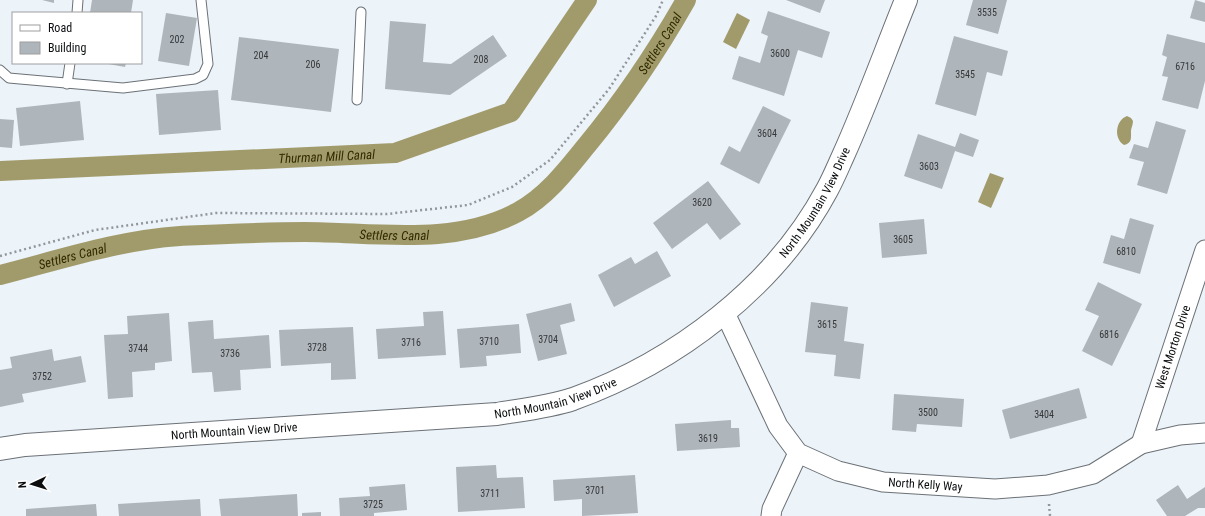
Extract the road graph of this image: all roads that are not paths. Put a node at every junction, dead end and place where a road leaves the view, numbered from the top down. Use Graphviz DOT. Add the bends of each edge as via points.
graph roads {
  1 [pos="78,0"];
  2 [pos="201,0"];
  3 [pos="906,0"];
  4 [pos="77,12"];
  5 [pos="361,12"];
  6 [pos="70,64"];
  7 [pos="0,70"];
  8 [pos="67,84"];
  9 [pos="357,100"];
  10 [pos="1205,250"];
  11 [pos="725,313"];
  12 [pos="1205,433"];
  13 [pos="1141,444"];
  14 [pos="0,449"];
  15 [pos="798,453"];
  16 [pos="771,516"];
  1 -- 4 [label="lane"];
  2 -- 8 [label="lane" via="208,64 203,75 195,79 123,88"];
  3 -- 11 [label="street, North Mountain View Drive" via="856,127 828,189 790,245"];
  5 -- 9 [label="lane"];
  6 -- 8 [label="lane"];
  7 -- 8 [label="lane" via="9,78"];
  10 -- 13 [label="street, West Morton Drive"];
  11 -- 14 [label="street, North Mountain View Drive" via="692,338 624,376 572,399 528,409 489,414 25,445"];
  11 -- 15 [label="street, North Kelly Way" via="778,426"];
  12 -- 13 [label="street, North Kelly Way" via="1180,435"];
  13 -- 15 [label="street, North Kelly Way" via="1093,474 1048,485 995,489 883,482 838,471"];
  15 -- 16 [label="street" via="772,508"];
}
